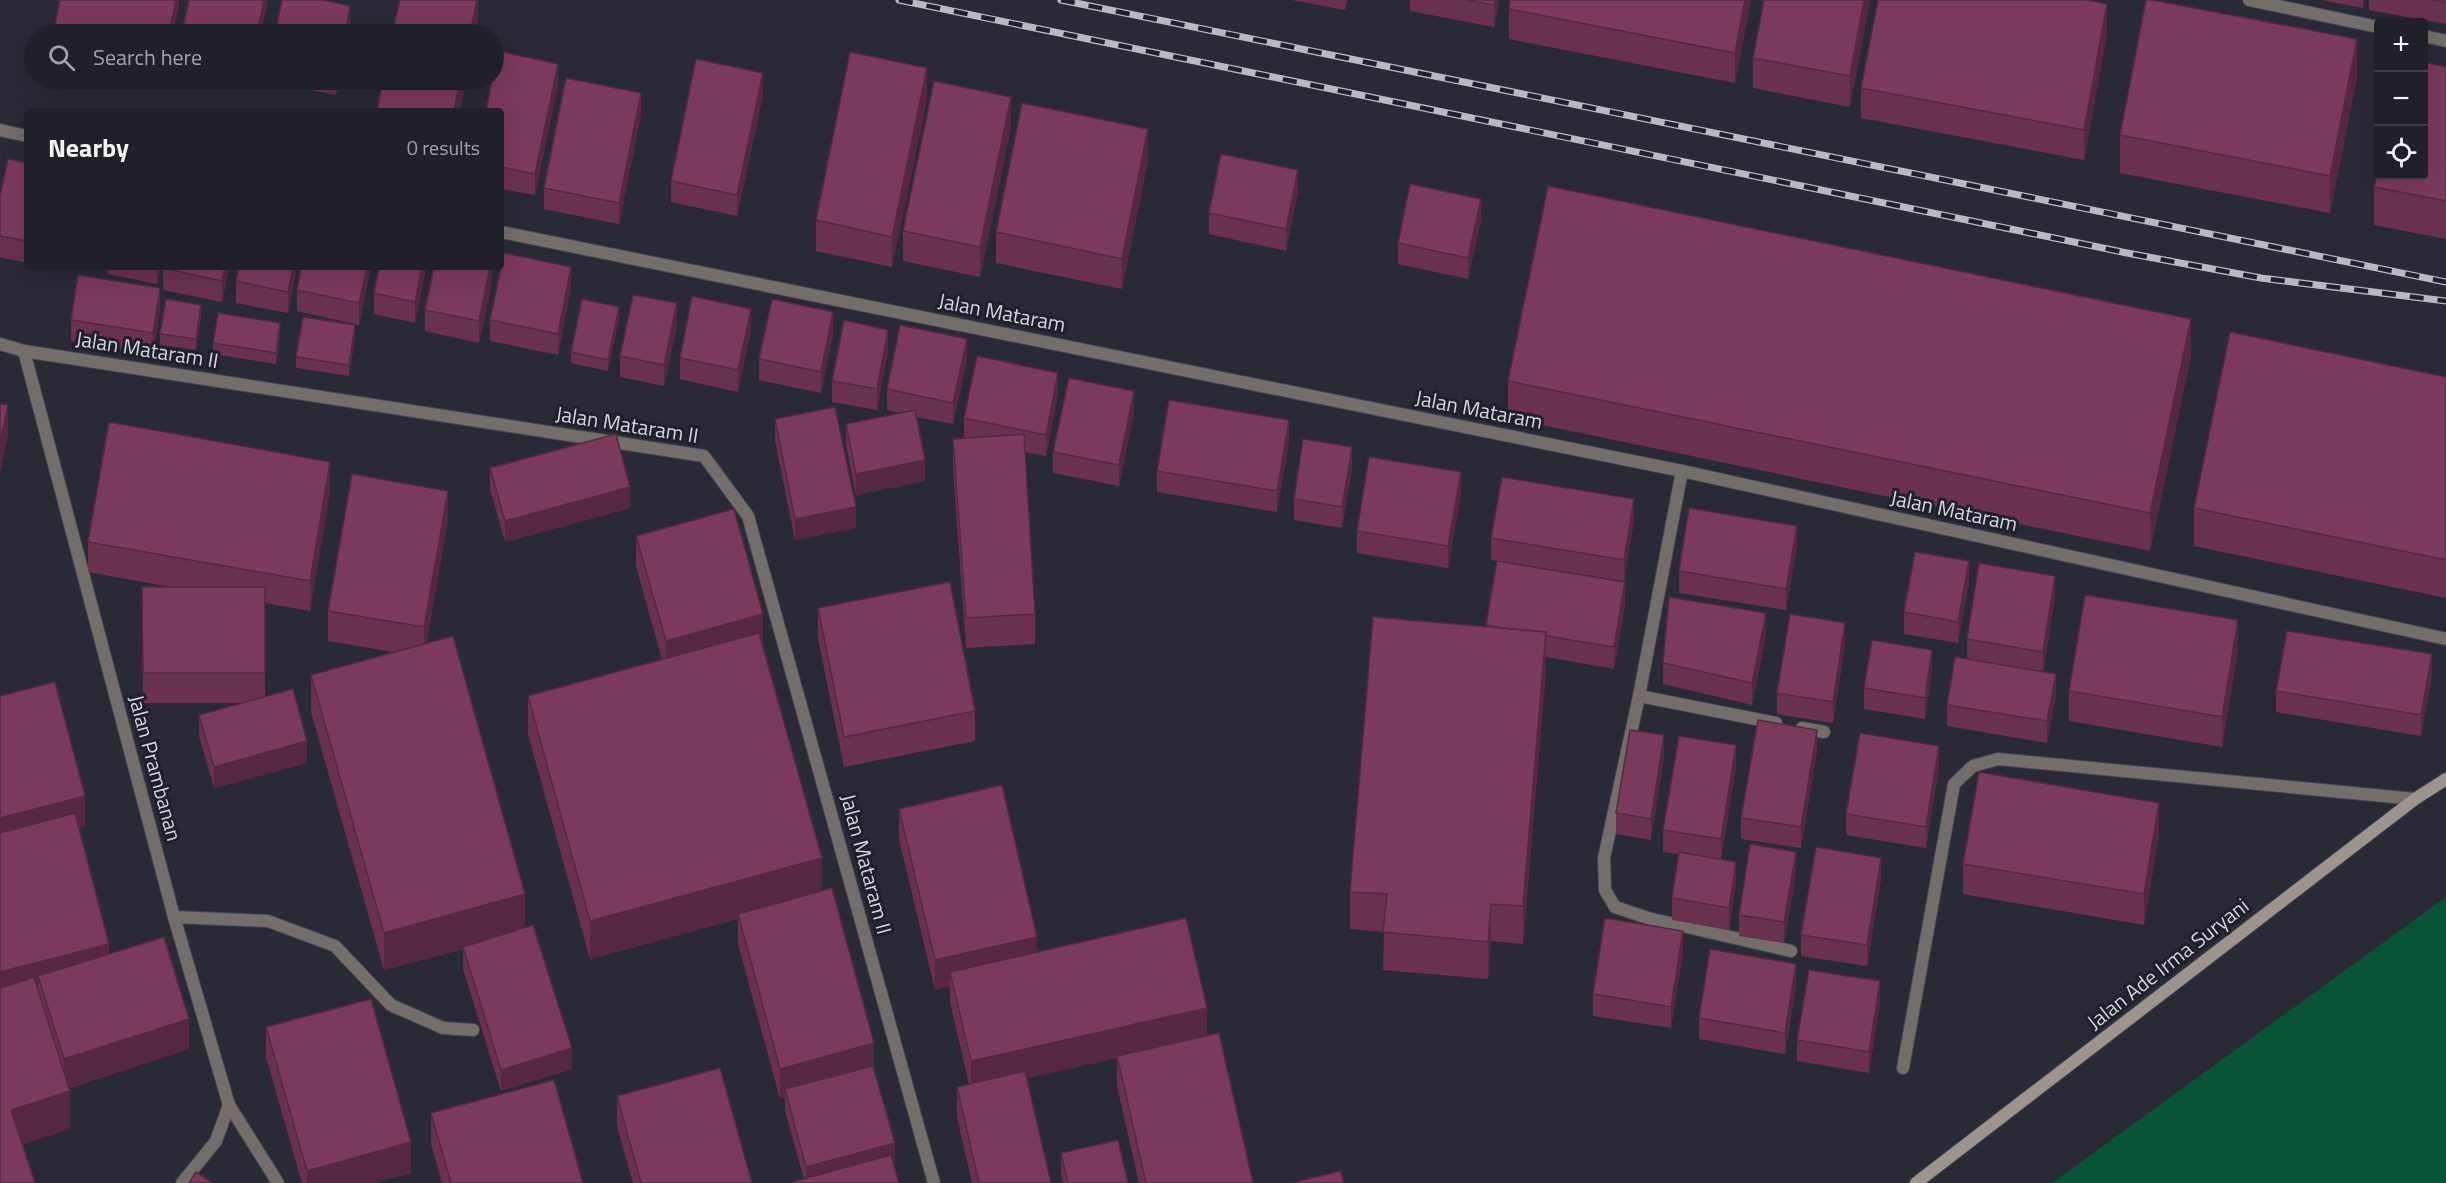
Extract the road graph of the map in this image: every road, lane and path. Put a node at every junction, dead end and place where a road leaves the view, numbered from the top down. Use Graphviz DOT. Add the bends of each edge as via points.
graph roads {
  1 [pos="2249,0"];
  2 [pos="2374,26"];
  3 [pos="2428,37"];
  4 [pos="2446,41"];
  5 [pos="0,130"];
  6 [pos="24,135"];
  7 [pos="504,233"];
  8 [pos="0,344"];
  9 [pos="24,351"];
  10 [pos="1682,471"];
  11 [pos="2446,639"];
  12 [pos="1639,696"];
  13 [pos="1824,732"];
  14 [pos="2446,779"];
  15 [pos="2415,799"];
  16 [pos="174,917"];
  17 [pos="1791,951"];
  18 [pos="473,1030"];
  19 [pos="1904,1068"];
  20 [pos="229,1105"];
  21 [pos="182,1183"];
  22 [pos="278,1183"];
  23 [pos="934,1183"];
  24 [pos="1916,1183"];
  1 -- 2 [label="street"];
  3 -- 4 [label="street"];
  5 -- 6 [label="street"];
  7 -- 10 [label="street, Jalan Mataram"];
  8 -- 9 [label="street, Jalan Mataram II"];
  9 -- 16 [label="street, Jalan Prambanan"];
  9 -- 23 [label="street, Jalan Mataram II" via="704,456 748,516"];
  10 -- 11 [label="street, Jalan Mataram"];
  10 -- 12 [label="street"];
  12 -- 13 [label="street"];
  12 -- 17 [label="street" via="1604,858 1605,890 1615,907"];
  14 -- 15 [label="main road, Jalan Ade Irma Suryani"];
  15 -- 19 [label="street" via="1998,759 1973,766 1954,784"];
  15 -- 24 [label="main road, Jalan Ade Irma Suryani"];
  16 -- 18 [label="street" via="268,921 335,946 391,1005 443,1028"];
  16 -- 20 [label="street, Jalan Prambanan"];
  20 -- 21 [label="street" via="216,1141"];
  20 -- 22 [label="street, Jalan Prambanan"];
}
